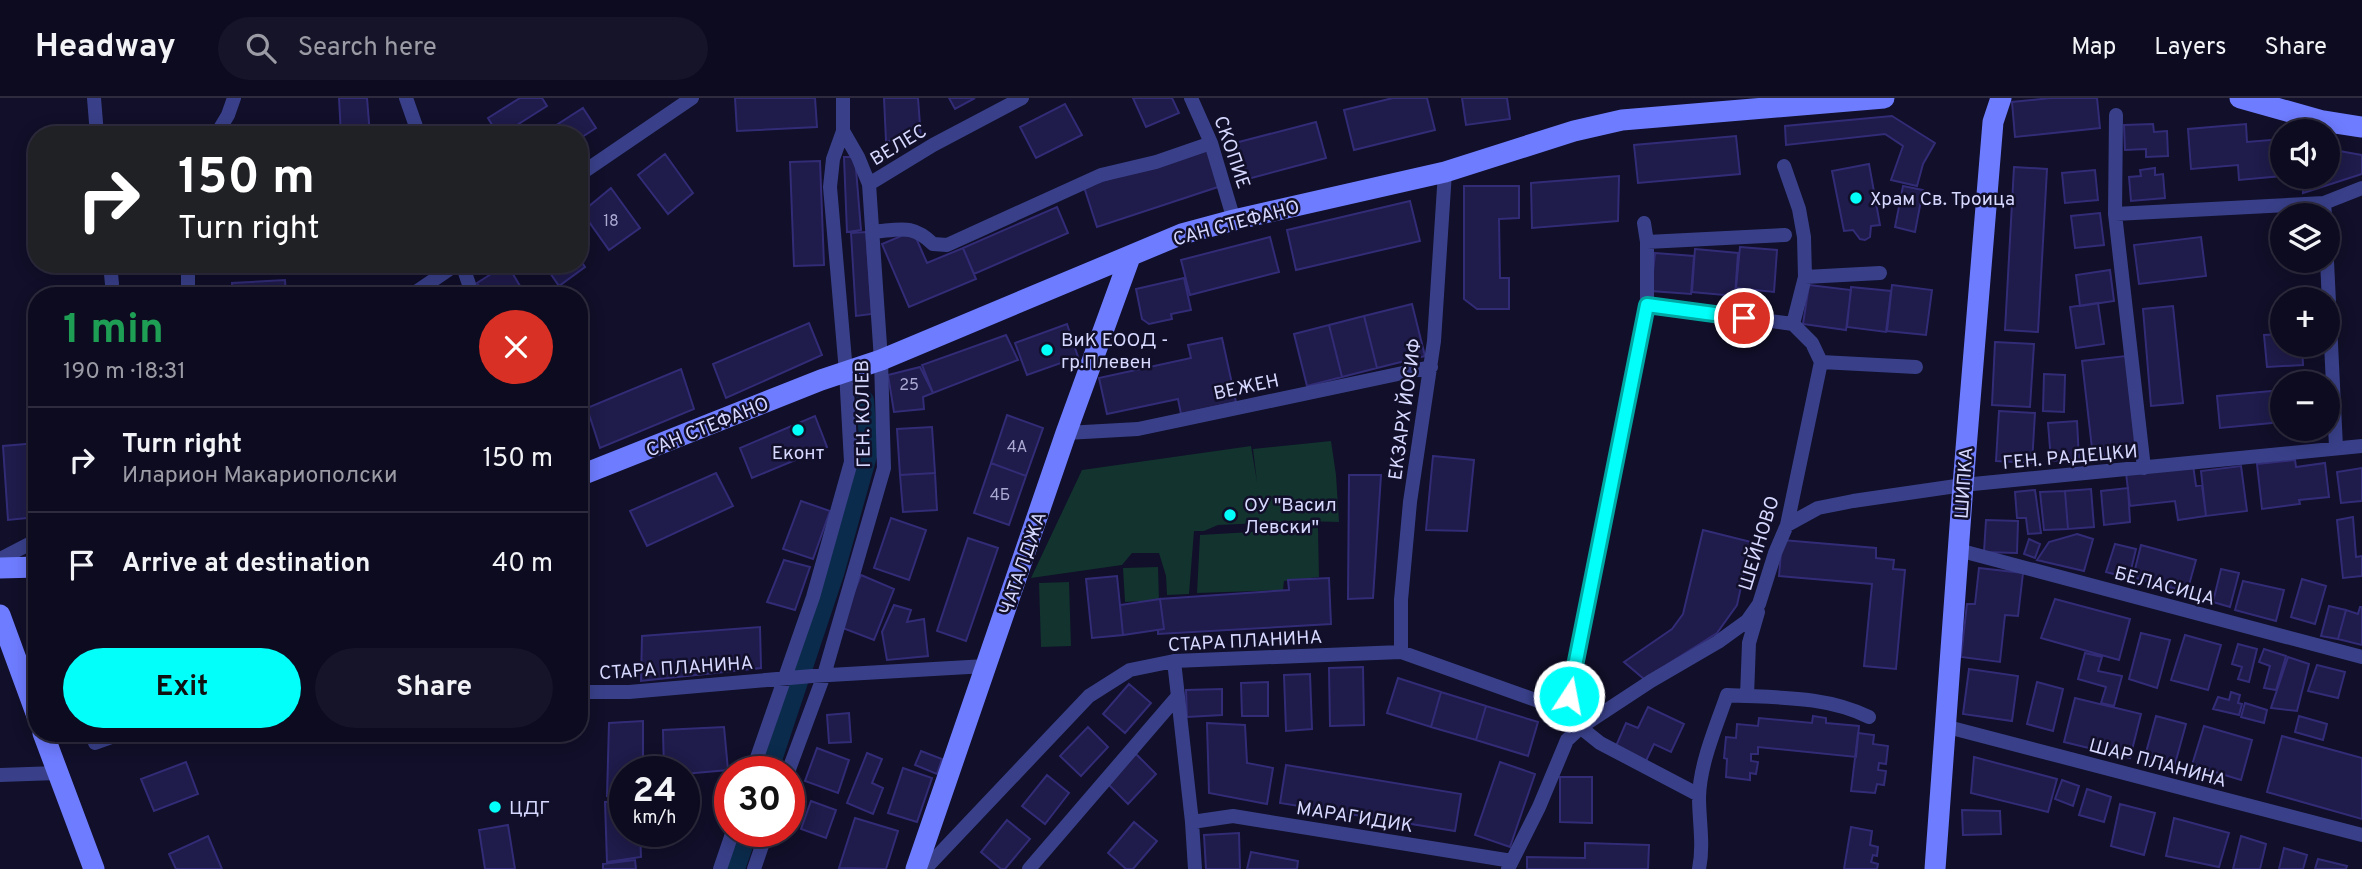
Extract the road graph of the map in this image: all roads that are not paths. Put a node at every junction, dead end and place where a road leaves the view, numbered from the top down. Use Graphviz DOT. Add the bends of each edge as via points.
graph roads {
  1 [pos="94,98"];
  2 [pos="234,98"];
  3 [pos="406,98"];
  4 [pos="692,98"];
  5 [pos="843,98"];
  6 [pos="1022,98"];
  7 [pos="1191,98"];
  8 [pos="1884,98"];
  9 [pos="2001,98"];
  10 [pos="2240,98"];
  11 [pos="1861,99"];
  12 [pos="2277,104"];
  13 [pos="2116,115"];
  14 [pos="96,126"];
  15 [pos="221,126"];
  16 [pos="416,126"];
  17 [pos="2362,127"];
  18 [pos="843,131"];
  19 [pos="1211,143"];
  20 [pos="1784,166"];
  21 [pos="588,169"];
  22 [pos="1445,172"];
  23 [pos="869,184"];
  24 [pos="2362,188"];
  25 [pos="2336,203"];
  26 [pos="2270,210"];
  27 [pos="2115,214"];
  28 [pos="1234,220"];
  29 [pos="1644,223"];
  30 [pos="872,232"];
  31 [pos="1785,235"];
  32 [pos="1647,242"];
  33 [pos="1130,257"];
  34 [pos="111,273"];
  35 [pos="444,273"];
  36 [pos="1880,273"];
  37 [pos="2328,273"];
  38 [pos="1805,277"];
  39 [pos="112,285"];
  40 [pos="423,287"];
  41 [pos="1647,305"];
  42 [pos="1793,324"];
  43 [pos="881,360"];
  44 [pos="1821,362"];
  45 [pos="1431,367"];
  46 [pos="1916,367"];
  47 [pos="846,372"];
  48 [pos="1066,433"];
  49 [pos="2362,446"];
  50 [pos="2336,447"];
  51 [pos="2144,468"];
  52 [pos="588,472"];
  53 [pos="1963,485"];
  54 [pos="1787,525"];
  55 [pos="28,545"];
  56 [pos="1958,550"];
  57 [pos="0,559"];
  58 [pos="28,567"];
  59 [pos="0,568"];
  60 [pos="1759,604"];
  61 [pos="0,615"];
  62 [pos="1401,652"];
  63 [pos="2362,657"];
  64 [pos="1174,661"];
  65 [pos="986,666"];
  66 [pos="818,676"];
  67 [pos="787,678"];
  68 [pos="28,691"];
  69 [pos="588,692"];
  70 [pos="1747,696"];
  71 [pos="1177,697"];
  72 [pos="1869,717"];
  73 [pos="1944,726"];
  74 [pos="1581,727"];
  75 [pos="46,742"];
  76 [pos="98,742"];
  77 [pos="95,743"];
  78 [pos="758,756"];
  79 [pos="793,756"];
  80 [pos="57,773"];
  81 [pos="0,775"];
  82 [pos="1699,795"];
  83 [pos="1192,822"];
  84 [pos="2362,835"];
  85 [pos="728,847"];
  86 [pos="761,847"];
  87 [pos="1510,865"];
  88 [pos="94,869"];
  89 [pos="720,869"];
  90 [pos="754,869"];
  91 [pos="916,869"];
  92 [pos="925,869"];
  93 [pos="1029,869"];
  94 [pos="1195,869"];
  95 [pos="1699,869"];
  96 [pos="1935,869"];
  1 -- 14 [label="street"];
  2 -- 15 [label="street"];
  3 -- 16 [label="street"];
  4 -- 21 [label="street"];
  5 -- 18 [label="street, ГЕН. КОЛЕВ"];
  6 -- 23 [label="street, ВЕЛЕС"];
  7 -- 19 [label="street, СКОПИЕ"];
  8 -- 11 [label="street, САН СТЕФАНО"];
  9 -- 53 [label="street, ШИПКА" via="1993,122"];
  10 -- 12 [label="street"];
  11 -- 22 [label="street, САН СТЕФАНО" via="1622,120"];
  12 -- 17 [label="street" via="2323,121"];
  13 -- 27 [label="street"];
  18 -- 23 [label="street, ГЕН. КОЛЕВ"];
  18 -- 47 [label="street, ГЕН. КОЛЕВ" via="830,187"];
  19 -- 28 [label="street, СКОПИЕ"];
  19 -- 30 [label="street" via="1101,175 947,245 933,244 913,230"];
  20 -- 38 [label="street" via="1799,209"];
  22 -- 28 [label="street, САН СТЕФАНО"];
  22 -- 45 [label="street, ЕКЗАРХ ЙОСИФ"];
  23 -- 30 [label="street, ГЕН. КОЛЕВ"];
  24 -- 25 [label="street"];
  26 -- 27 [label="street"];
  27 -- 51 [label="street"];
  28 -- 33 [label="street, САН СТЕФАНО" via="1182,234"];
  29 -- 32 [label="street"];
  30 -- 43 [label="street, ГЕН. КОЛЕВ"];
  31 -- 32 [label="street"];
  32 -- 41 [label="street"];
  33 -- 43 [label="street, САН СТЕФАНО"];
  33 -- 48 [label="street, ЧАТАЛДЖА"];
  34 -- 39 [label="street"];
  35 -- 40 [label="street"];
  36 -- 38 [label="street"];
  37 -- 50 [label="street"];
  38 -- 42 [label="street"];
  41 -- 42 [label="street"];
  41 -- 74 [label="street" via="1569,696"];
  42 -- 44 [label="street" via="1812,343"];
  43 -- 47 [label="street, САН СТЕФАНО"];
  43 -- 66 [label="street, ГЕН. КОЛЕВ" via="884,468"];
  44 -- 46 [label="street"];
  44 -- 54 [label="street, ШЕЙНОВО"];
  45 -- 48 [label="street, ВЕЖЕН" via="1138,429"];
  45 -- 62 [label="street, ЕКЗАРХ ЙОСИФ" via="1410,502"];
  47 -- 52 [label="street, САН СТЕФАНО"];
  47 -- 67 [label="street, ГЕН. КОЛЕВ" via="851,462"];
  48 -- 65 [label="street, ЧАТАЛДЖА"];
  49 -- 50 [label="street, ГЕН. РАДЕЦКИ"];
  50 -- 51 [label="street, ГЕН. РАДЕЦКИ"];
  51 -- 53 [label="street, ГЕН. РАДЕЦКИ"];
  53 -- 54 [label="street, ГЕН. РАДЕЦКИ" via="1818,508"];
  53 -- 56 [label="street, ШИПКА"];
  54 -- 60 [label="street, ШЕЙНОВО"];
  55 -- 57 [label="street"];
  56 -- 63 [label="street, БЕЛАСИЦА"];
  56 -- 73 [label="street, ШИПКА"];
  58 -- 59 [label="street"];
  60 -- 70 [label="street" via="1749,643"];
  60 -- 74 [label="street, ШЕЙНОВО" via="1727,635"];
  61 -- 68 [label="street"];
  62 -- 64 [label="street, СТАРА ПЛАНИНА"];
  62 -- 74 [label="street, СТАРА ПЛАНИНА" via="1555,707"];
  64 -- 71 [label="street"];
  64 -- 92 [label="street, СТАРА ПЛАНИНА" via="1130,670 1089,695"];
  65 -- 66 [label="street, СТАРА ПЛАНИНА"];
  65 -- 91 [label="street, ЧАТАЛДЖА"];
  66 -- 67 [label="street, СТАРА ПЛАНИНА"];
  66 -- 79 [label="street, ГЕН. КОЛЕВ"];
  67 -- 69 [label="street, СТАРА ПЛАНИНА"];
  67 -- 78 [label="street, ГЕН. КОЛЕВ"];
  70 -- 72 [label="street" via="1837,705"];
  70 -- 82 [label="street" via="1727,695"];
  71 -- 83 [label="street"];
  71 -- 93 [label="street"];
  73 -- 84 [label="street, ШАР ПЛАНИНА"];
  73 -- 96 [label="street, ШИПКА"];
  74 -- 82 [label="street, СТАРА ПЛАНИНА" via="1600,743"];
  74 -- 87 [label="street" via="1567,740"];
  75 -- 80 [label="street"];
  76 -- 77 [label="street"];
  80 -- 81 [label="street"];
  80 -- 88 [label="street"];
  82 -- 95 [label="street"];
  83 -- 87 [label="street, МАРАГИДИК" via="1233,816"];
  83 -- 94 [label="street"];
  85 -- 89 [label="street"];
  86 -- 90 [label="street"];
}
